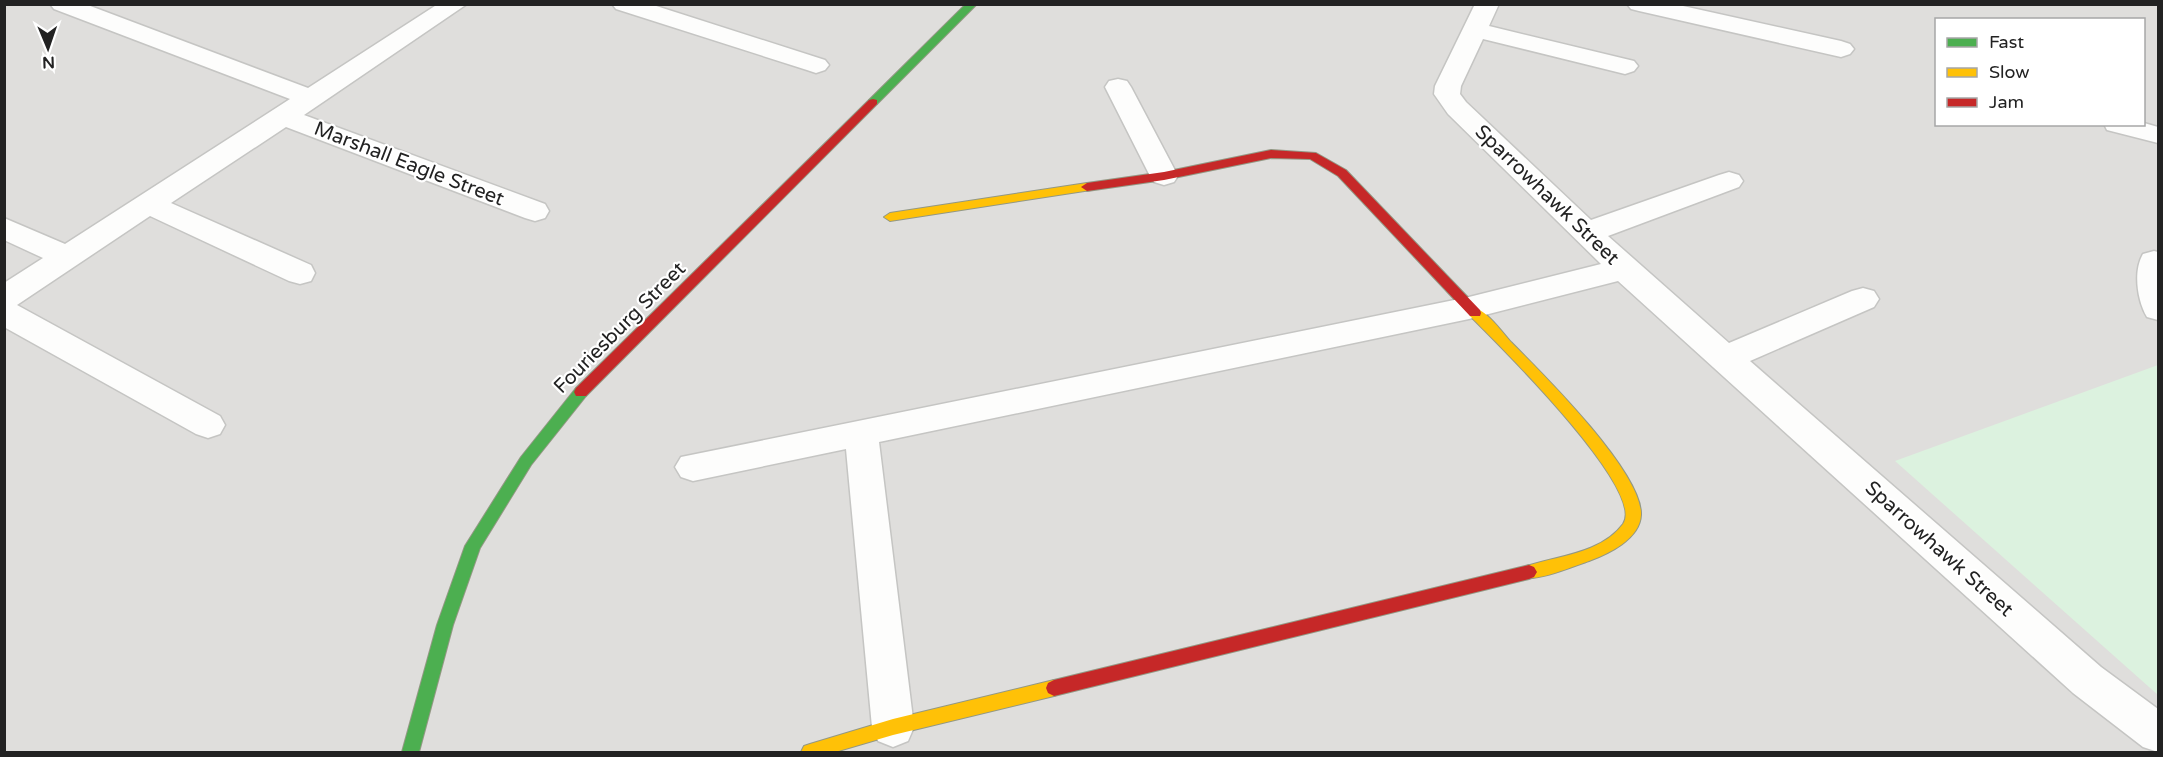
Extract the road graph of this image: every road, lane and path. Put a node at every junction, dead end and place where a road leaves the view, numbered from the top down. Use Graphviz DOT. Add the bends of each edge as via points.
graph roads {
  1 [pos="62,4"];
  2 [pos="455,4"];
  3 [pos="624,4"];
  4 [pos="711,4"];
  5 [pos="972,4"];
  6 [pos="1486,4"];
  7 [pos="1639,4"];
  8 [pos="686,24"];
  9 [pos="1474,30"];
  10 [pos="1841,49"];
  11 [pos="816,65"];
  12 [pos="1625,66"];
  13 [pos="1118,87"];
  14 [pos="310,98"];
  15 [pos="282,116"];
  16 [pos="2124,126"];
  17 [pos="2158,135"];
  18 [pos="1164,176"];
  19 [pos="1729,181"];
  20 [pos="148,204"];
  21 [pos="535,211"];
  22 [pos="890,217"];
  23 [pos="4,228"];
  24 [pos="1586,233"];
  25 [pos="65,256"];
  26 [pos="2154,261"];
  27 [pos="1624,269"];
  28 [pos="300,273"];
  29 [pos="4,298"];
  30 [pos="1863,300"];
  31 [pos="1469,308"];
  32 [pos="2158,309"];
  33 [pos="4,312"];
  34 [pos="1725,359"];
  35 [pos="208,425"];
  36 [pos="861,432"];
  37 [pos="693,467"];
  38 [pos="893,727"];
  39 [pos="2158,733"];
  40 [pos="410,753"];
  41 [pos="810,753"];
  1 -- 14 [label="street, Marshall Eagle Street"];
  2 -- 14 [label="street, Marshall Eagle Street"];
  3 -- 8 [label="street"];
  4 -- 8 [label="street"];
  5 -- 40 [label="street, Fouriesburg Street" via="576,396 526,460 473,546 445,625"];
  6 -- 9 [label="street, Sparrowhawk Street"];
  7 -- 10 [label="street"];
  8 -- 11 [label="street"];
  9 -- 12 [label="street"];
  9 -- 24 [label="street, Sparrowhawk Street" via="1451,74 1447,94 1486,138"];
  13 -- 18 [label="street"];
  14 -- 15 [label="street, Marshall Eagle Street"];
  15 -- 20 [label="street, Marshall Eagle Street"];
  15 -- 21 [label="street, Marshall Eagle Street"];
  16 -- 17 [label="street"];
  18 -- 22 [label="street"];
  18 -- 31 [label="street" via="1271,154 1300,154 1323,160 1342,173"];
  19 -- 24 [label="street"];
  20 -- 25 [label="street, Marshall Eagle Street"];
  20 -- 28 [label="street"];
  23 -- 25 [label="street"];
  24 -- 27 [label="street, Sparrowhawk Street"];
  25 -- 29 [label="street, Marshall Eagle Street"];
  26 -- 32 [label="street" via="2154,301"];
  27 -- 31 [label="street"];
  27 -- 34 [label="street, Sparrowhawk Street"];
  30 -- 34 [label="street"];
  31 -- 36 [label="street"];
  31 -- 38 [label="street" via="1585,428 1619,476 1633,500 1634,515 1616,541 1549,567"];
  33 -- 35 [label="street"];
  34 -- 39 [label="street, Sparrowhawk Street" via="2087,680"];
  36 -- 37 [label="street"];
  36 -- 38 [label="street"];
  38 -- 41 [label="street"];
}
